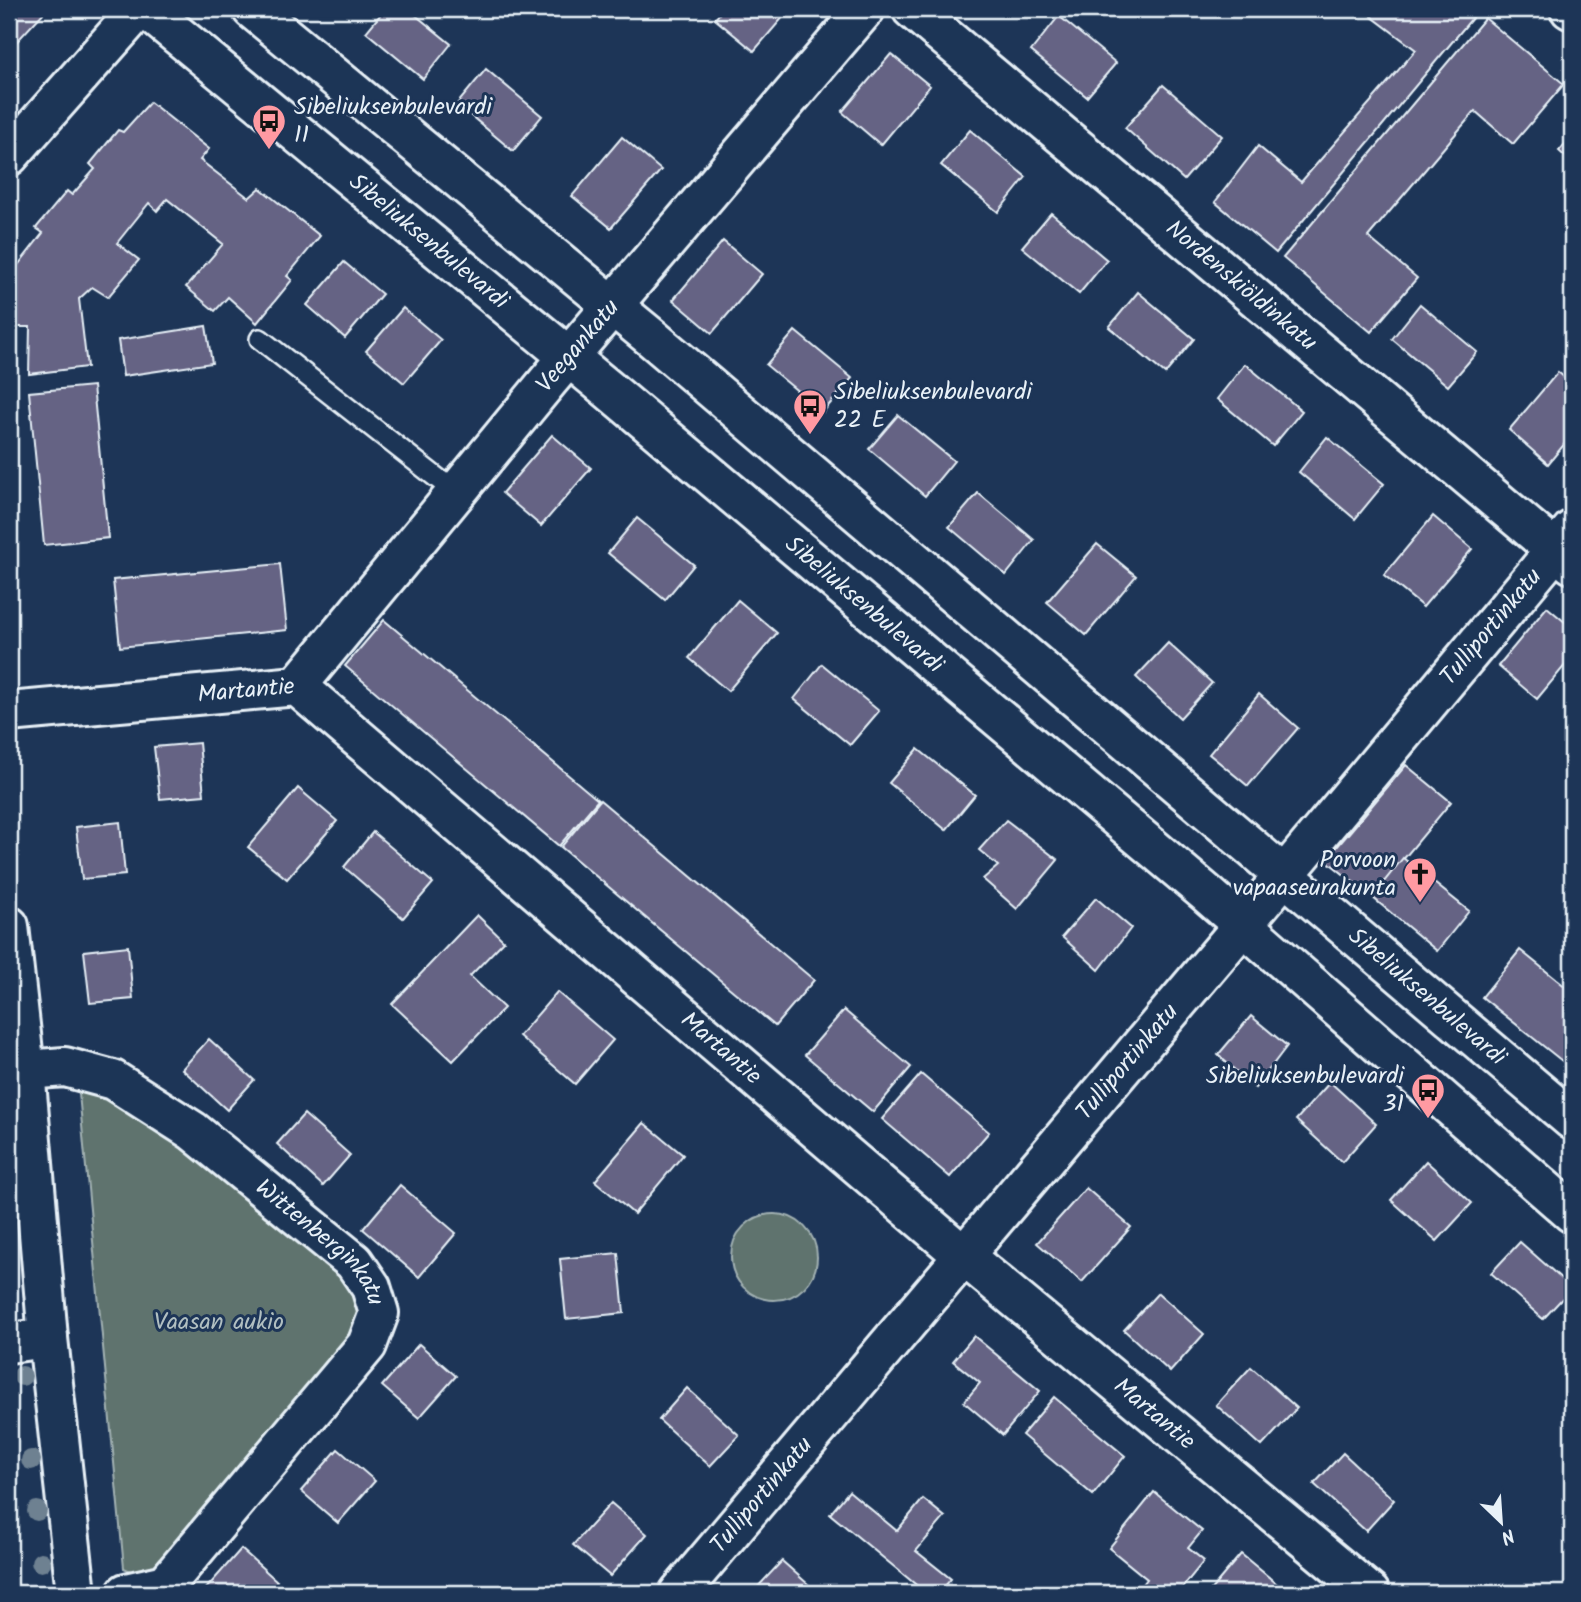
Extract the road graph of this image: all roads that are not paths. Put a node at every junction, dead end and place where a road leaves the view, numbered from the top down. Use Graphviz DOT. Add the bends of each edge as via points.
graph roads {
  1 [pos="139,9"];
  2 [pos="146,9"];
  3 [pos="252,9"];
  4 [pos="864,9"];
  5 [pos="912,9"];
  6 [pos="9,156"];
  7 [pos="613,305"];
  8 [pos="260,339"];
  9 [pos="569,357"];
  10 [pos="455,492"];
  11 [pos="1567,548"];
  12 [pos="297,686"];
  13 [pos="9,712"];
  14 [pos="1284,876"];
  15 [pos="1243,925"];
  16 [pos="9,926"];
  17 [pos="25,1070"];
  18 [pos="1572,1120"];
  19 [pos="1572,1213"];
  20 [pos="964,1256"];
  21 [pos="48,1338"];
  22 [pos="9,1343"];
  23 [pos="76,1593"];
  24 [pos="126,1593"];
  25 [pos="679,1593"];
  26 [pos="1370,1593"];
  1 -- 6 [label="street"];
  2 -- 9 [label="street, Sibeliuksenbulevardi"];
  3 -- 7 [label="street, Sibeliuksenbulevardi"];
  4 -- 7 [label="street, Veegankatu"];
  5 -- 11 [label="street, Nordenskiöldinkatu"];
  7 -- 9 [label="street, Veegankatu"];
  7 -- 14 [label="street, Sibeliuksenbulevardi"];
  8 -- 10 [label="lane"];
  9 -- 10 [label="street, Veegankatu"];
  9 -- 15 [label="street, Sibeliuksenbulevardi"];
  10 -- 12 [label="street, Veegankatu"];
  11 -- 14 [label="street, Tulliportinkatu"];
  12 -- 13 [label="street, Martantie"];
  12 -- 20 [label="street, Martantie"];
  14 -- 15 [label="street, Tulliportinkatu"];
  14 -- 18 [label="street, Sibeliuksenbulevardi"];
  15 -- 19 [label="street, Sibeliuksenbulevardi"];
  15 -- 20 [label="street, Tulliportinkatu"];
  16 -- 17 [label="street"];
  17 -- 21 [label="street"];
  17 -- 24 [label="street, Wittenberginkatu" via="65,1067 113,1080 193,1131 354,1262 371,1287 379,1313 367,1345 166,1584"];
  20 -- 25 [label="street, Tulliportinkatu"];
  20 -- 26 [label="street, Martantie"];
  21 -- 22 [label="street"];
  21 -- 23 [label="street"];
}
